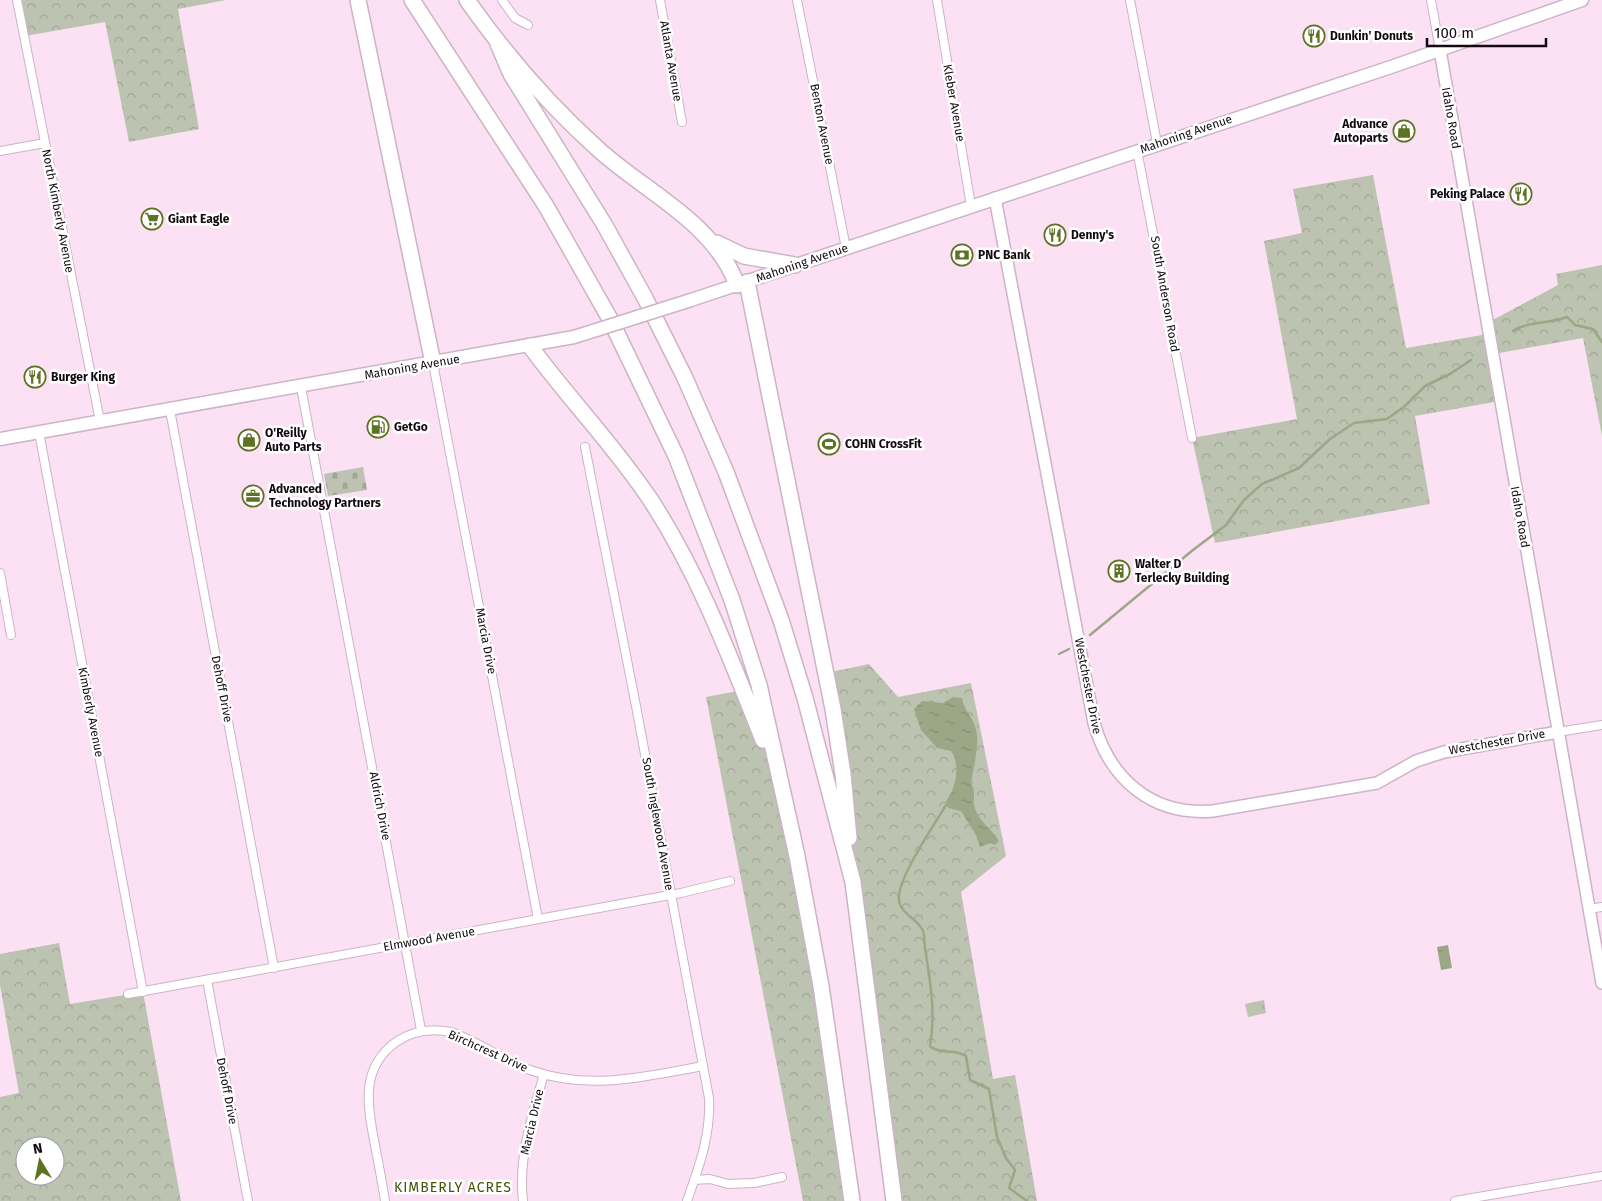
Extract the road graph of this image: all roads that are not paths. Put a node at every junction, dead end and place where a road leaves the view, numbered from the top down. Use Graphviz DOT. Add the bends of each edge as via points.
graph roads {
  1 [pos="18,0"];
  2 [pos="358,0"];
  3 [pos="412,0"];
  4 [pos="467,0"];
  5 [pos="502,0"];
  6 [pos="660,0"];
  7 [pos="797,0"];
  8 [pos="937,0"];
  9 [pos="1130,0"];
  10 [pos="1431,0"];
  11 [pos="1582,0"];
  12 [pos="528,26"];
  13 [pos="498,44"];
  14 [pos="1440,50"];
  15 [pos="682,122"];
  16 [pos="1157,143"];
  17 [pos="45,144"];
  18 [pos="1137,150"];
  19 [pos="0,151"];
  20 [pos="995,198"];
  21 [pos="971,206"];
  22 [pos="709,238"];
  23 [pos="846,248"];
  24 [pos="795,265"];
  25 [pos="742,284"];
  26 [pos="530,346"];
  27 [pos="433,363"];
  28 [pos="301,387"];
  29 [pos="170,410"];
  30 [pos="100,421"];
  31 [pos="39,432"];
  32 [pos="1192,438"];
  33 [pos="0,439"];
  34 [pos="585,447"];
  35 [pos="0,573"];
  36 [pos="11,635"];
  37 [pos="1602,725"];
  38 [pos="1558,732"];
  39 [pos="779,778"];
  40 [pos="730,881"];
  41 [pos="854,882"];
  42 [pos="671,894"];
  43 [pos="1602,907"];
  44 [pos="1589,909"];
  45 [pos="538,919"];
  46 [pos="406,944"];
  47 [pos="274,968"];
  48 [pos="207,980"];
  49 [pos="1602,984"];
  50 [pos="143,992"];
  51 [pos="128,994"];
  52 [pos="421,1030"];
  53 [pos="703,1066"];
  54 [pos="544,1074"];
  55 [pos="1602,1176"];
  56 [pos="782,1177"];
  57 [pos="694,1180"];
  58 [pos="248,1201"];
  59 [pos="386,1201"];
  60 [pos="523,1201"];
  61 [pos="687,1201"];
  62 [pos="852,1201"];
  63 [pos="894,1201"];
  64 [pos="1455,1201"];
  1 -- 17 [label="street, North Kimberly Avenue"];
  2 -- 27 [label="highway"];
  3 -- 39 [label="highway" via="567,241 647,393 732,600 759,685"];
  4 -- 13 [label="highway"];
  5 -- 12 [label="street" via="515,18"];
  6 -- 15 [label="street, Atlanta Avenue"];
  7 -- 23 [label="street, Benton Avenue"];
  8 -- 21 [label="street, Kleber Avenue"];
  9 -- 16 [label="street"];
  10 -- 14 [label="street"];
  11 -- 14 [label="main road, Mahoning Avenue"];
  13 -- 22 [label="highway" via="599,150"];
  13 -- 41 [label="highway" via="511,74 604,224 645,298 723,464 781,620"];
  14 -- 16 [label="main road, Mahoning Avenue"];
  14 -- 38 [label="street, Idaho Road"];
  16 -- 18 [label="main road, Mahoning Avenue"];
  17 -- 19 [label="street"];
  17 -- 30 [label="street, North Kimberly Avenue"];
  18 -- 20 [label="main road, Mahoning Avenue"];
  18 -- 32 [label="street, South Anderson Road"];
  20 -- 21 [label="main road, Mahoning Avenue"];
  20 -- 38 [label="street, Westchester Drive" via="1094,723 1105,754 1128,783 1170,807 1214,811 1377,782 1444,752"];
  21 -- 23 [label="main road, Mahoning Avenue"];
  22 -- 24 [label="highway" via="744,256"];
  22 -- 25 [label="highway"];
  23 -- 24 [label="main road, Mahoning Avenue"];
  24 -- 25 [label="main road, Mahoning Avenue"];
  25 -- 26 [label="main road, Mahoning Avenue, bridge" via="574,337"];
  25 -- 41 [label="highway" via="833,709"];
  26 -- 27 [label="main road, Mahoning Avenue"];
  26 -- 39 [label="highway" via="631,472 673,536 716,622"];
  27 -- 28 [label="main road, Mahoning Avenue"];
  27 -- 45 [label="street, Marcia Drive"];
  28 -- 29 [label="main road, Mahoning Avenue"];
  28 -- 46 [label="street, Aldrich Drive"];
  29 -- 30 [label="main road, Mahoning Avenue"];
  29 -- 47 [label="street, Dehoff Drive"];
  30 -- 31 [label="main road, Mahoning Avenue"];
  31 -- 33 [label="main road, Mahoning Avenue"];
  31 -- 50 [label="street, Kimberly Avenue"];
  34 -- 42 [label="street, South Inglewood Avenue"];
  35 -- 36 [label="street"];
  37 -- 38 [label="street"];
  38 -- 44 [label="street, Idaho Road"];
  39 -- 62 [label="highway" via="810,920"];
  40 -- 42 [label="street, Elmwood Avenue"];
  41 -- 63 [label="highway"];
  42 -- 45 [label="street, Elmwood Avenue"];
  42 -- 53 [label="street, South Inglewood Avenue"];
  43 -- 44 [label="street"];
  44 -- 49 [label="street, Idaho Road"];
  45 -- 46 [label="street, Elmwood Avenue"];
  46 -- 47 [label="street, Elmwood Avenue"];
  46 -- 52 [label="street, Aldrich Drive"];
  47 -- 48 [label="street, Elmwood Avenue"];
  48 -- 50 [label="street, Elmwood Avenue"];
  48 -- 58 [label="street, Dehoff Drive"];
  50 -- 51 [label="street, Elmwood Avenue"];
  52 -- 54 [label="street, Birchcrest Drive" via="458,1034 520,1066"];
  52 -- 59 [label="street" via="391,1046 376,1064 369,1082 368,1109"];
  53 -- 54 [label="street, Birchcrest Drive" via="608,1082 575,1081"];
  53 -- 57 [label="street, South Inglewood Avenue" via="709,1121 706,1143"];
  54 -- 60 [label="street, Marcia Drive" via="525,1143"];
  55 -- 64 [label="street"];
  56 -- 57 [label="street" via="728,1184 710,1179"];
  57 -- 61 [label="street, South Inglewood Avenue"];
}
